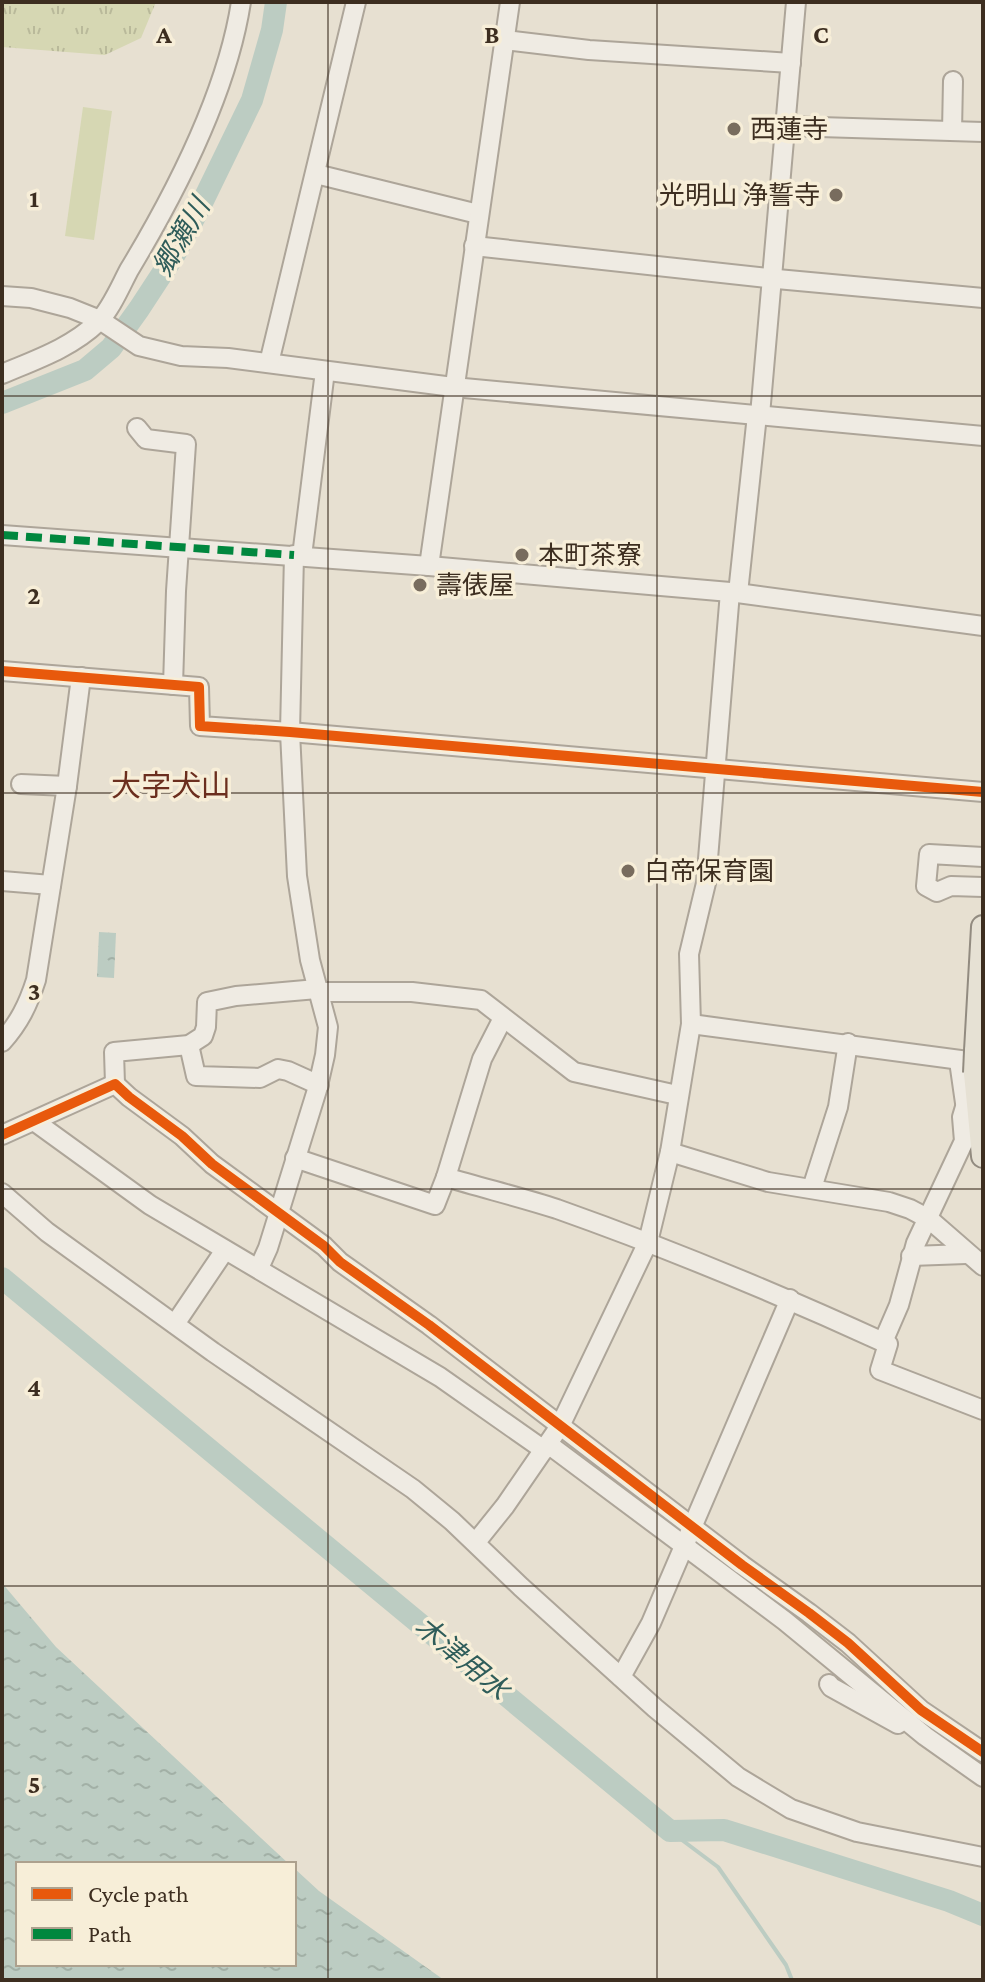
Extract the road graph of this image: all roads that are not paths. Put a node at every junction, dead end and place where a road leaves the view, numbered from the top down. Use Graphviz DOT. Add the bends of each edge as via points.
graph roads {
  1 [pos="241,2"];
  2 [pos="356,2"];
  3 [pos="510,2"];
  4 [pos="796,2"];
  5 [pos="505,40"];
  6 [pos="791,63"];
  7 [pos="953,81"];
  8 [pos="787,126"];
  9 [pos="952,131"];
  10 [pos="983,132"];
  11 [pos="316,174"];
  12 [pos="478,214"];
  13 [pos="474,246"];
  14 [pos="772,278"];
  15 [pos="2,296"];
  16 [pos="983,298"];
  17 [pos="104,323"];
  18 [pos="269,363"];
  19 [pos="325,371"];
  20 [pos="2,374"];
  21 [pos="453,387"];
  22 [pos="758,415"];
  23 [pos="137,428"];
  24 [pos="983,436"];
  25 [pos="2,535"];
  26 [pos="179,546"];
  27 [pos="298,556"];
  28 [pos="429,566"];
  29 [pos="734,592"];
  30 [pos="983,626"];
  31 [pos="2,671"];
  32 [pos="81,677"];
  33 [pos="173,685"];
  34 [pos="290,732"];
  35 [pos="716,768"];
  36 [pos="21,784"];
  37 [pos="67,786"];
  38 [pos="983,792"];
  39 [pos="983,857"];
  40 [pos="2,881"];
  41 [pos="51,885"];
  42 [pos="983,887"];
  43 [pos="983,927"];
  44 [pos="317,990"];
  45 [pos="503,1018"];
  46 [pos="691,1024"];
  47 [pos="2,1042"];
  48 [pos="848,1043"];
  49 [pos="189,1045"];
  50 [pos="959,1061"];
  51 [pos="983,1063"];
  52 [pos="115,1084"];
  53 [pos="319,1085"];
  54 [pos="677,1095"];
  55 [pos="965,1107"];
  56 [pos="34,1121"];
  57 [pos="2,1135"];
  58 [pos="983,1148"];
  59 [pos="670,1152"];
  60 [pos="295,1158"];
  61 [pos="446,1177"];
  62 [pos="812,1188"];
  63 [pos="2,1193"];
  64 [pos="278,1214"];
  65 [pos="929,1219"];
  66 [pos="648,1242"];
  67 [pos="225,1250"];
  68 [pos="966,1254"];
  69 [pos="911,1256"];
  70 [pos="983,1266"];
  71 [pos="259,1268"];
  72 [pos="790,1299"];
  73 [pos="175,1324"];
  74 [pos="883,1342"];
  75 [pos="983,1410"];
  76 [pos="560,1426"];
  77 [pos="546,1447"];
  78 [pos="693,1526"];
  79 [pos="476,1542"];
  80 [pos="685,1548"];
  81 [pos="621,1677"];
  82 [pos="829,1684"];
  83 [pos="911,1713"];
  84 [pos="983,1752"];
  85 [pos="983,1777"];
  86 [pos="983,1857"];
  1 -- 17 [label="street" via="201,136"];
  2 -- 11 [label="street"];
  3 -- 5 [label="street"];
  4 -- 6 [label="street"];
  5 -- 6 [label="street"];
  5 -- 12 [label="street"];
  6 -- 8 [label="street"];
  7 -- 9 [label="street"];
  8 -- 9 [label="street"];
  8 -- 14 [label="street"];
  9 -- 10 [label="street"];
  11 -- 12 [label="street"];
  11 -- 18 [label="street"];
  12 -- 13 [label="street"];
  13 -- 14 [label="street"];
  13 -- 21 [label="street"];
  14 -- 16 [label="street"];
  14 -- 22 [label="street"];
  15 -- 17 [label="street" via="70,308"];
  17 -- 18 [label="street" via="139,346 181,356"];
  17 -- 20 [label="street"];
  18 -- 19 [label="street"];
  19 -- 21 [label="street"];
  19 -- 27 [label="street"];
  21 -- 22 [label="street"];
  21 -- 28 [label="street"];
  22 -- 24 [label="street"];
  22 -- 29 [label="street"];
  23 -- 26 [label="street" via="146,439 186,444"];
  25 -- 26 [label="street"];
  26 -- 27 [label="street"];
  26 -- 33 [label="street"];
  27 -- 28 [label="street"];
  27 -- 34 [label="street"];
  28 -- 29 [label="street"];
  29 -- 30 [label="street"];
  29 -- 35 [label="street"];
  31 -- 32 [label="street"];
  32 -- 33 [label="street"];
  32 -- 37 [label="street"];
  33 -- 34 [label="street" via="199,687 200,726"];
  34 -- 35 [label="street"];
  34 -- 44 [label="street" via="297,876"];
  35 -- 38 [label="street"];
  35 -- 46 [label="street" via="706,883 689,954"];
  36 -- 37 [label="street"];
  37 -- 41 [label="street"];
  39 -- 42 [label="street" via="929,854 926,886 937,892 951,886"];
  40 -- 41 [label="street"];
  41 -- 47 [label="street" via="36,980 27,1008"];
  43 -- 58 [label="main road, bridge" via="975,1073"];
  44 -- 45 [label="street" via="468,998 481,1000"];
  44 -- 49 [label="street" via="207,1002 203,1036"];
  44 -- 53 [label="street" via="328,1027"];
  45 -- 54 [label="street" via="574,1072"];
  45 -- 61 [label="street" via="482,1059"];
  46 -- 48 [label="street"];
  46 -- 54 [label="street"];
  48 -- 50 [label="street"];
  48 -- 62 [label="street" via="838,1107"];
  49 -- 52 [label="street" via="114,1052"];
  49 -- 53 [label="street" via="196,1076 260,1078 278,1069"];
  50 -- 51 [label="street"];
  50 -- 55 [label="street"];
  52 -- 56 [label="street"];
  52 -- 64 [label="street"];
  53 -- 60 [label="street"];
  54 -- 59 [label="street"];
  55 -- 58 [label="street" via="972,1139"];
  55 -- 65 [label="street" via="964,1141"];
  56 -- 57 [label="street"];
  56 -- 67 [label="street" via="150,1205"];
  59 -- 62 [label="street" via="768,1182"];
  59 -- 66 [label="street"];
  60 -- 61 [label="street" via="435,1205"];
  60 -- 64 [label="street"];
  61 -- 66 [label="street"];
  62 -- 65 [label="street" via="889,1202"];
  63 -- 73 [label="street"];
  64 -- 71 [label="street"];
  64 -- 76 [label="street"];
  65 -- 68 [label="street"];
  65 -- 69 [label="street"];
  66 -- 72 [label="street"];
  66 -- 76 [label="street"];
  67 -- 71 [label="street"];
  67 -- 73 [label="street"];
  68 -- 69 [label="street"];
  68 -- 70 [label="street"];
  69 -- 74 [label="street"];
  71 -- 77 [label="street"];
  72 -- 74 [label="street"];
  72 -- 78 [label="street"];
  73 -- 79 [label="street" via="373,1460"];
  74 -- 75 [label="street" via="888,1344 880,1370 885,1374"];
  76 -- 77 [label="street"];
  76 -- 78 [label="street"];
  77 -- 79 [label="street"];
  77 -- 80 [label="street"];
  78 -- 80 [label="street"];
  78 -- 83 [label="street" via="848,1643"];
  79 -- 81 [label="street"];
  80 -- 81 [label="street"];
  80 -- 83 [label="street"];
  81 -- 86 [label="street" via="738,1777 791,1809 857,1832"];
  82 -- 83 [label="street" via="901,1725"];
  83 -- 84 [label="street"];
  83 -- 85 [label="street"];
}
